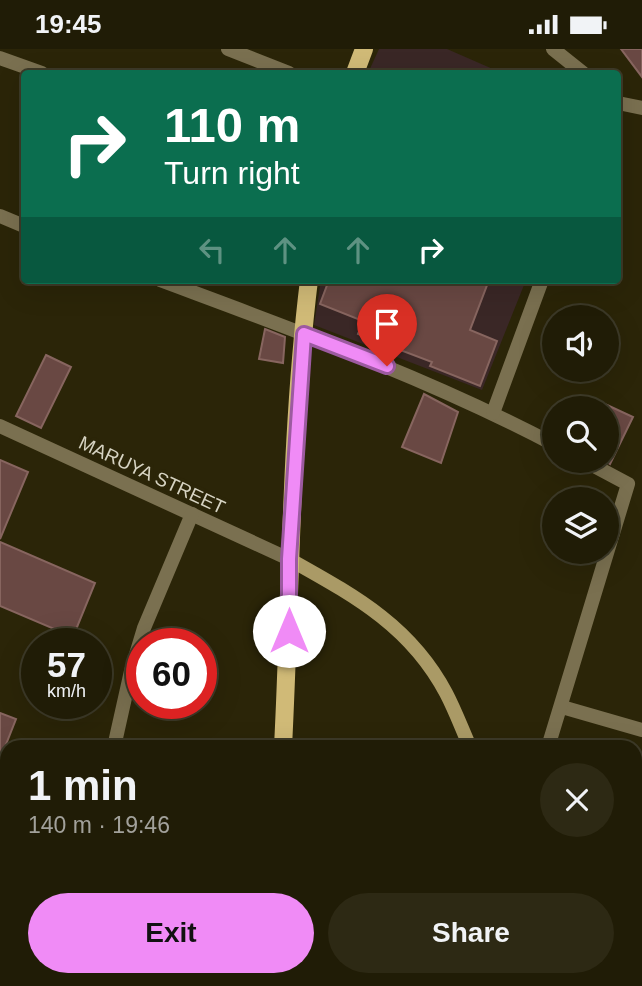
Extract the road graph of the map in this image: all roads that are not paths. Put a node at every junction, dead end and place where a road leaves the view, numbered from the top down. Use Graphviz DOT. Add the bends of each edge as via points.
graph roads {
  1 [pos="228,49"];
  2 [pos="365,49"];
  3 [pos="553,49"];
  4 [pos="0,58"];
  5 [pos="34,70"];
  6 [pos="281,70"];
  7 [pos="356,70"];
  8 [pos="579,70"];
  9 [pos="621,104"];
  10 [pos="642,108"];
  11 [pos="0,216"];
  12 [pos="21,225"];
  13 [pos="171,284"];
  14 [pos="309,284"];
  15 [pos="540,284"];
  16 [pos="304,334"];
  17 [pos="492,412"];
  18 [pos="0,426"];
  19 [pos="542,438"];
  20 [pos="607,473"];
  21 [pos="192,514"];
  22 [pos="289,559"];
  23 [pos="562,707"];
  24 [pos="642,730"];
  25 [pos="116,740"];
  26 [pos="283,740"];
  27 [pos="467,740"];
  28 [pos="550,740"];
  1 -- 6 [label="street"];
  2 -- 7 [label="main road"];
  3 -- 8 [label="street"];
  4 -- 5 [label="street"];
  9 -- 10 [label="street"];
  11 -- 12 [label="street"];
  13 -- 16 [label="street"];
  14 -- 16 [label="main road"];
  15 -- 17 [label="street"];
  16 -- 17 [label="street"];
  16 -- 22 [label="main road"];
  17 -- 19 [label="street"];
  18 -- 21 [label="street, MARUYA STREET"];
  20 -- 23 [label="street" via="628,484"];
  21 -- 22 [label="street, MARUYA STREET"];
  21 -- 25 [label="street" via="144,628"];
  22 -- 26 [label="main road"];
  22 -- 27 [label="main road" via="372,607 399,630 434,672"];
  23 -- 24 [label="street"];
  23 -- 28 [label="street"];
}
